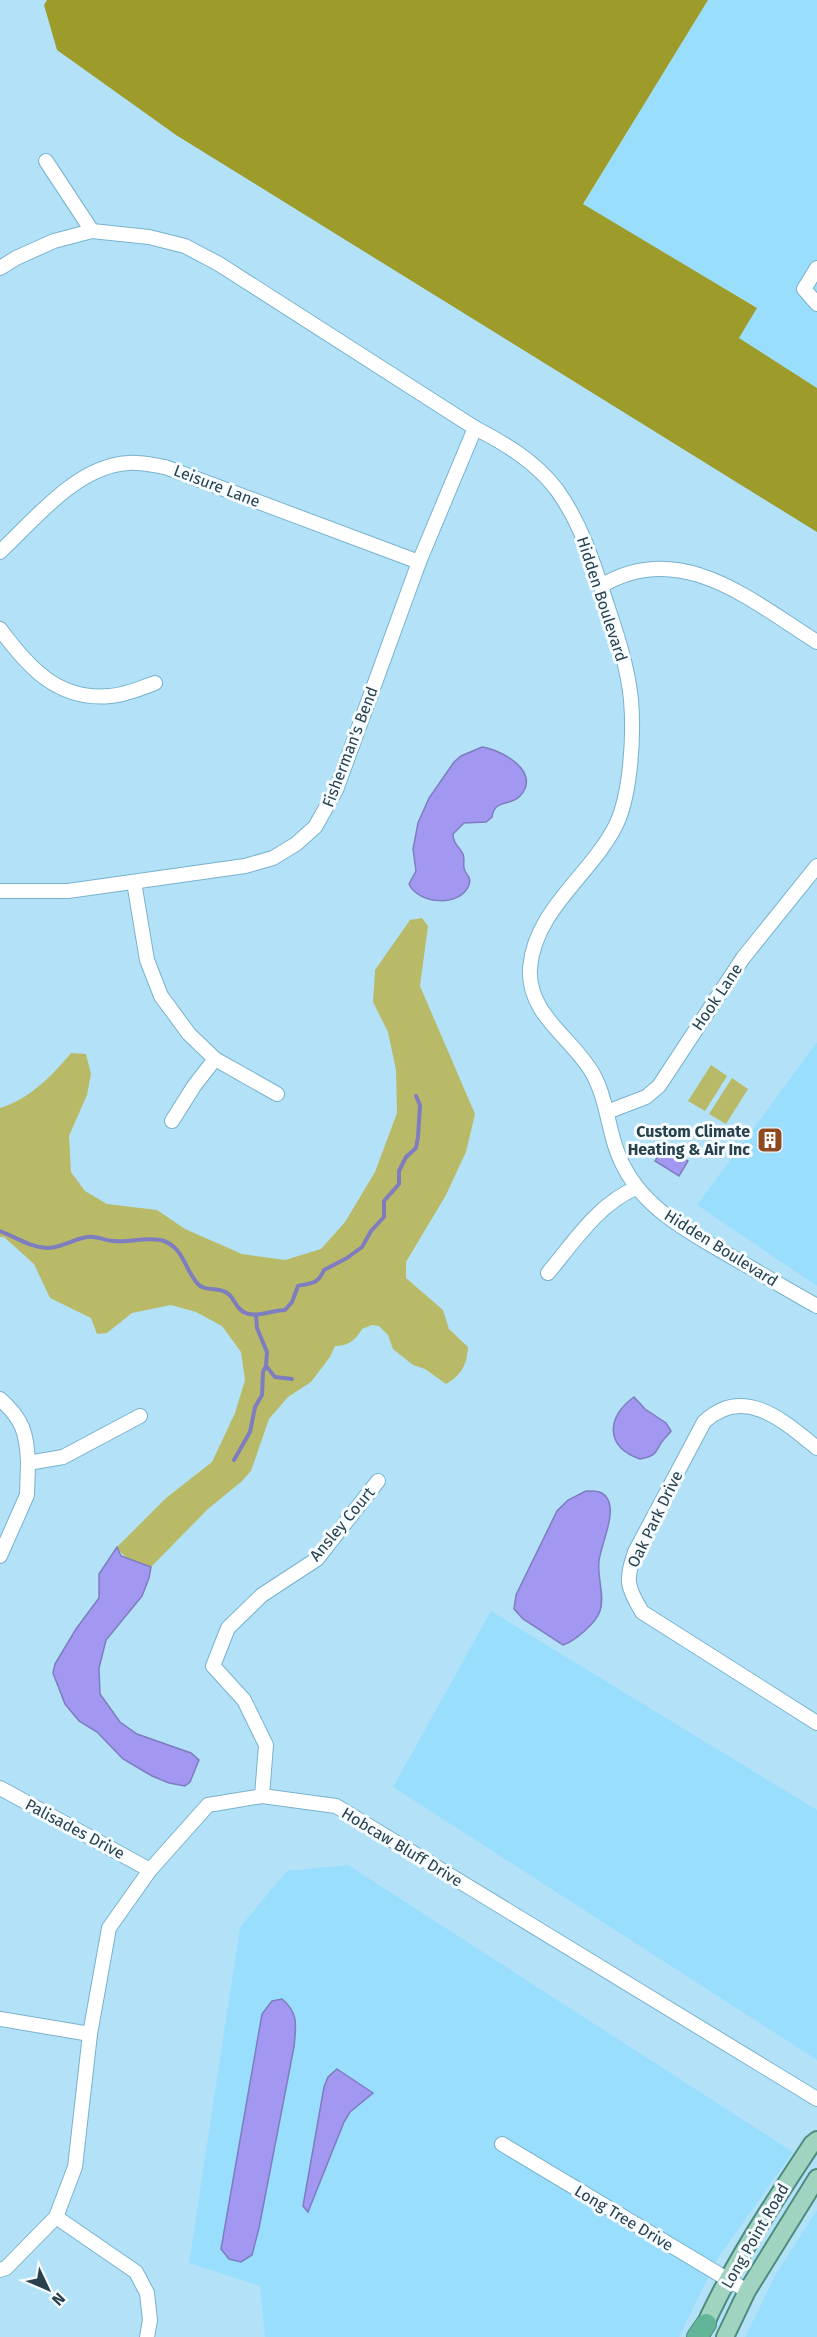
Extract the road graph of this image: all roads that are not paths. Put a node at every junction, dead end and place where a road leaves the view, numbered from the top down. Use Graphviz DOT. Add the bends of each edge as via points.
graph roads {
  1 [pos="46,161"];
  2 [pos="92,231"];
  3 [pos="0,268"];
  4 [pos="817,268"];
  5 [pos="817,304"];
  6 [pos="475,428"];
  7 [pos="0,552"];
  8 [pos="419,562"];
  9 [pos="601,586"];
  10 [pos="0,629"];
  11 [pos="817,642"];
  12 [pos="155,684"];
  13 [pos="817,867"];
  14 [pos="134,882"];
  15 [pos="0,891"];
  16 [pos="215,1059"];
  17 [pos="277,1094"];
  18 [pos="608,1112"];
  19 [pos="172,1121"];
  20 [pos="636,1188"];
  21 [pos="548,1272"];
  22 [pos="817,1306"];
  23 [pos="0,1399"];
  24 [pos="140,1416"];
  25 [pos="817,1448"];
  26 [pos="28,1463"];
  27 [pos="378,1481"];
  28 [pos="0,1556"];
  29 [pos="817,1723"];
  30 [pos="0,1788"];
  31 [pos="262,1796"];
  32 [pos="150,1870"];
  33 [pos="0,2019"];
  34 [pos="90,2034"];
  35 [pos="817,2100"];
  36 [pos="817,2140"];
  37 [pos="502,2144"];
  38 [pos="817,2178"];
  39 [pos="56,2217"];
  40 [pos="0,2270"];
  41 [pos="729,2281"];
  42 [pos="747,2291"];
  43 [pos="701,2333"];
  44 [pos="147,2337"];
  45 [pos="725,2337"];
  1 -- 2 [label="street"];
  2 -- 3 [label="street, Hidden Boulevard" via="54,241"];
  2 -- 6 [label="street, Hidden Boulevard" via="149,237 185,246 229,270"];
  4 -- 5 [label="street" via="804,289"];
  6 -- 8 [label="street, Fisherman's Bend"];
  6 -- 9 [label="street, Hidden Boulevard" via="537,467 557,490 587,542"];
  7 -- 8 [label="street, Leisure Lane" via="62,492 98,470 128,463 165,466"];
  8 -- 14 [label="street, Fisherman's Bend" via="336,790 315,827 273,858 245,866"];
  9 -- 11 [label="street" via="619,575 641,570 683,569 724,585"];
  9 -- 18 [label="street, Hidden Boulevard" via="619,640 631,700 628,788 617,823 602,848 546,919 534,947 530,971 545,1017 594,1075"];
  10 -- 12 [label="street" via="32,668 51,684 78,694 111,696"];
  13 -- 18 [label="street, Hook Lane" via="743,958 659,1086 646,1097"];
  14 -- 15 [label="street, Fisherman's Bend" via="68,891"];
  14 -- 16 [label="street" via="147,960 161,996 189,1034"];
  16 -- 17 [label="street"];
  16 -- 19 [label="street"];
  18 -- 20 [label="street, Hidden Boulevard" via="615,1150"];
  20 -- 21 [label="street" via="604,1207"];
  20 -- 22 [label="street, Hidden Boulevard" via="695,1235"];
  23 -- 26 [label="street" via="11,1408 27,1437"];
  24 -- 26 [label="street" via="63,1457"];
  25 -- 29 [label="street, Oak Park Drive" via="763,1409 743,1406 710,1417 635,1552 628,1572 631,1593 642,1612"];
  26 -- 28 [label="street" via="27,1495"];
  27 -- 31 [label="street, Ansley Court" via="317,1559 262,1595 228,1628 213,1666 244,1700 266,1745"];
  30 -- 32 [label="street, Palisades Drive"];
  31 -- 32 [label="street, Hobcaw Bluff Drive" via="208,1805"];
  31 -- 35 [label="street, Hobcaw Bluff Drive" via="336,1806"];
  32 -- 34 [label="street, Hobcaw Bluff Drive" via="109,1928"];
  33 -- 34 [label="street"];
  34 -- 39 [label="street, Hobcaw Bluff Drive" via="75,2167"];
  36 -- 41 [label="main road, Long Point Road" via="777,2196"];
  37 -- 41 [label="street, Long Tree Drive"];
  38 -- 42 [label="main road, Long Point Road"];
  39 -- 40 [label="street, Hobcaw Bluff Drive"];
  39 -- 44 [label="street" via="136,2272 147,2293"];
  41 -- 42 [label="street, Long Tree Drive"];
  41 -- 43 [label="main road, Long Point Road"];
  42 -- 45 [label="main road, Long Point Road"];
}
